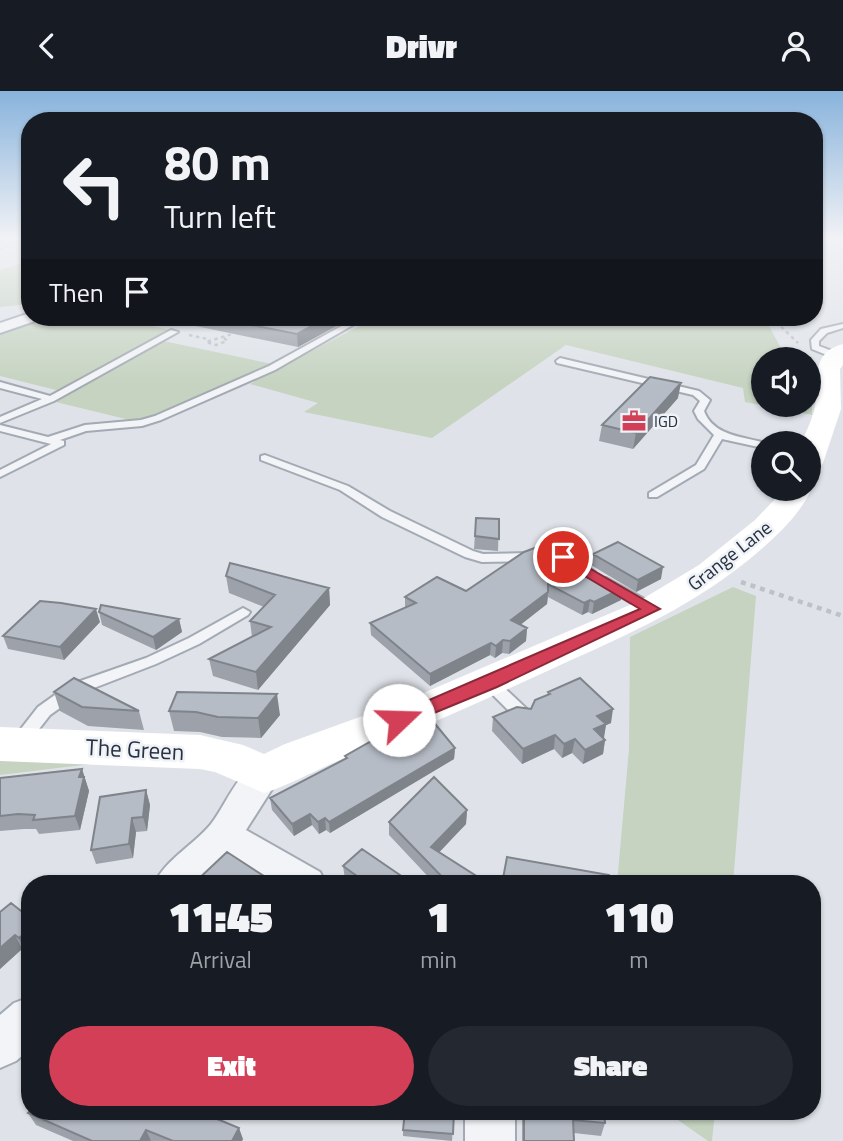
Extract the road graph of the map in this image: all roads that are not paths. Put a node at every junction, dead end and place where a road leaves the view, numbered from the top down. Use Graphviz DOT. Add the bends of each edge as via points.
graph roads {
  1 [pos="21,321"];
  2 [pos="347,326"];
  3 [pos="843,326"];
  4 [pos="0,328"];
  5 [pos="174,333"];
  6 [pos="840,353"];
  7 [pos="560,361"];
  8 [pos="0,385"];
  9 [pos="51,399"];
  10 [pos="0,420"];
  11 [pos="0,428"];
  12 [pos="820,431"];
  13 [pos="719,435"];
  14 [pos="49,440"];
  15 [pos="751,442"];
  16 [pos="265,458"];
  17 [pos="0,474"];
  18 [pos="653,495"];
  19 [pos="790,501"];
  20 [pos="528,557"];
  21 [pos="544,557"];
  22 [pos="652,609"];
  23 [pos="243,612"];
  24 [pos="491,683"];
  25 [pos="524,716"];
  26 [pos="9,744"];
  27 [pos="264,775"];
  28 [pos="224,835"];
  29 [pos="183,875"];
  30 [pos="291,875"];
  31 [pos="21,1027"];
  32 [pos="0,1045"];
  33 [pos="490,1120"];
  34 [pos="489,1141"];
  1 -- 4 [label="street"];
  2 -- 14 [label="lane" via="272,368 158,418 85,428"];
  3 -- 6 [label="lane" via="824,331 815,340 819,350"];
  5 -- 9 [label="lane"];
  6 -- 12 [label="street" via="828,368 828,409"];
  7 -- 13 [label="lane" via="696,393 705,400 701,417"];
  8 -- 9 [label="lane"];
  9 -- 10 [label="lane"];
  11 -- 14 [label="lane"];
  13 -- 15 [label="lane"];
  13 -- 18 [label="lane" via="700,467"];
  14 -- 17 [label="lane" via="60,443"];
  16 -- 20 [label="lane" via="344,488 386,514 470,554"];
  19 -- 22 [label="street, Grange Lane" via="712,573"];
  21 -- 22 [label="lane" via="563,557"];
  22 -- 24 [label="street, Grange Lane"];
  23 -- 26 [label="lane" via="194,641 75,689"];
  24 -- 25 [label="lane"];
  24 -- 27 [label="street, Grange Lane"];
  26 -- 27 [label="street, The Green" via="200,753 226,757"];
  27 -- 28 [label="street"];
  28 -- 29 [label="street"];
  28 -- 30 [label="street"];
  31 -- 32 [label="street"];
  33 -- 34 [label="street"];
}
